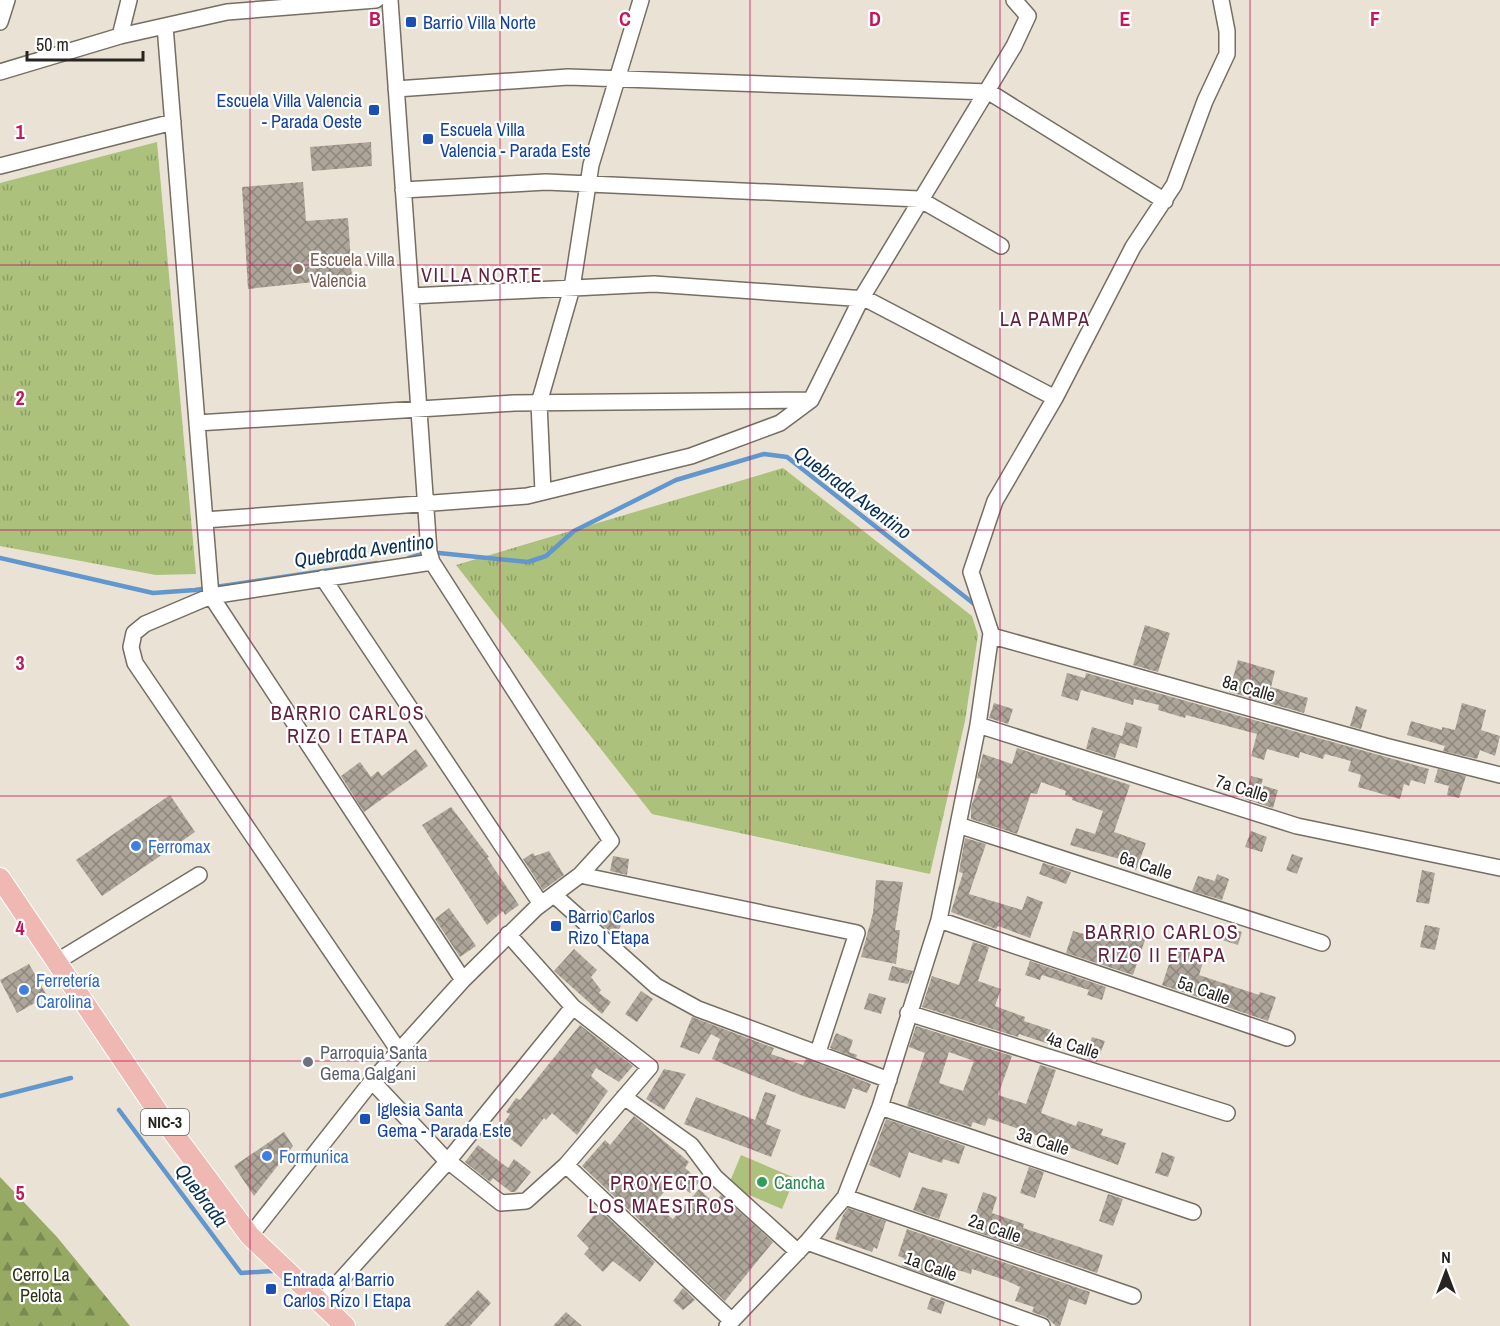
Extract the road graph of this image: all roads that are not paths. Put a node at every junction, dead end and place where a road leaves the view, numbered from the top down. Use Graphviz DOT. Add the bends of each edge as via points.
graph roads {
  1 [pos="7,0"];
  2 [pos="129,0"];
  3 [pos="376,0"];
  4 [pos="390,0"];
  5 [pos="641,0"];
  6 [pos="1014,0"];
  7 [pos="1221,0"];
  8 [pos="342,1"];
  9 [pos="229,6"];
  10 [pos="0,22"];
  11 [pos="165,26"];
  12 [pos="120,36"];
  13 [pos="0,72"];
  14 [pos="617,79"];
  15 [pos="396,89"];
  16 [pos="986,92"];
  17 [pos="173,122"];
  18 [pos="0,166"];
  19 [pos="588,183"];
  20 [pos="403,190"];
  21 [pos="921,200"];
  22 [pos="1165,201"];
  23 [pos="1001,246"];
  24 [pos="572,288"];
  25 [pos="411,296"];
  26 [pos="861,299"];
  27 [pos="1055,398"];
  28 [pos="811,400"];
  29 [pos="539,403"];
  30 [pos="419,410"];
  31 [pos="197,423"];
  32 [pos="543,492"];
  33 [pos="425,503"];
  34 [pos="205,520"];
  35 [pos="432,562"];
  36 [pos="323,578"];
  37 [pos="211,596"];
  38 [pos="991,633"];
  39 [pos="978,725"];
  40 [pos="1500,775"];
  41 [pos="958,825"];
  42 [pos="1500,868"];
  43 [pos="199,874"];
  44 [pos="580,875"];
  45 [pos="0,878"];
  46 [pos="548,899"];
  47 [pos="939,920"];
  48 [pos="508,934"];
  49 [pos="1322,943"];
  50 [pos="56,962"];
  51 [pos="464,980"];
  52 [pos="573,1007"];
  53 [pos="908,1013"];
  54 [pos="1287,1038"];
  55 [pos="399,1051"];
  56 [pos="818,1052"];
  57 [pos="889,1080"];
  58 [pos="372,1081"];
  59 [pos="624,1097"];
  60 [pos="880,1107"];
  61 [pos="1227,1113"];
  62 [pos="448,1161"];
  63 [pos="566,1165"];
  64 [pos="845,1197"];
  65 [pos="1193,1212"];
  66 [pos="250,1236"];
  67 [pos="803,1247"];
  68 [pos="1132,1296"];
  69 [pos="321,1302"];
  70 [pos="729,1324"];
  71 [pos="345,1326"];
  72 [pos="1042,1326"];
  1 -- 10 [label="street"];
  2 -- 12 [label="street"];
  3 -- 8 [label="street"];
  4 -- 15 [label="street"];
  5 -- 14 [label="street"];
  6 -- 16 [label="street" via="1028,16"];
  7 -- 22 [label="street" via="1227,54"];
  8 -- 9 [label="street"];
  9 -- 11 [label="street"];
  11 -- 12 [label="street"];
  11 -- 17 [label="street"];
  12 -- 13 [label="street"];
  14 -- 15 [label="street" via="568,77"];
  14 -- 16 [label="street"];
  14 -- 19 [label="street"];
  15 -- 20 [label="street"];
  16 -- 21 [label="street"];
  16 -- 22 [label="street"];
  17 -- 18 [label="street"];
  17 -- 31 [label="street"];
  19 -- 20 [label="street"];
  19 -- 21 [label="street"];
  19 -- 24 [label="street"];
  20 -- 25 [label="street"];
  21 -- 23 [label="street"];
  21 -- 26 [label="street"];
  22 -- 27 [label="street" via="1133,247"];
  24 -- 25 [label="street"];
  24 -- 26 [label="street" via="654,284"];
  24 -- 29 [label="street"];
  25 -- 30 [label="street"];
  26 -- 27 [label="street"];
  26 -- 28 [label="street"];
  27 -- 38 [label="street" via="995,501 971,572"];
  28 -- 29 [label="street"];
  28 -- 32 [label="street" via="780,423 691,456"];
  29 -- 30 [label="street"];
  29 -- 32 [label="street"];
  30 -- 31 [label="street"];
  30 -- 33 [label="street"];
  31 -- 34 [label="street"];
  32 -- 33 [label="street"];
  33 -- 34 [label="street"];
  33 -- 35 [label="street"];
  34 -- 37 [label="street"];
  35 -- 36 [label="street"];
  35 -- 44 [label="street" via="611,841"];
  36 -- 37 [label="street"];
  36 -- 46 [label="street"];
  37 -- 51 [label="street"];
  37 -- 55 [label="street" via="145,624 134,633 130,647 135,663"];
  38 -- 39 [label="street"];
  38 -- 40 [label="street, 8a Calle"];
  39 -- 41 [label="street"];
  39 -- 42 [label="street, 7a Calle" via="1297,826"];
  41 -- 47 [label="street"];
  41 -- 49 [label="street, 6a Calle"];
  43 -- 50 [label="street"];
  44 -- 46 [label="street"];
  44 -- 56 [label="street" via="857,933"];
  45 -- 50 [label="main road, NIC-3"];
  46 -- 48 [label="street"];
  46 -- 56 [label="street" via="656,986 698,1009"];
  47 -- 53 [label="street"];
  47 -- 54 [label="street, 5a Calle"];
  48 -- 51 [label="street"];
  48 -- 52 [label="street"];
  50 -- 66 [label="main road, NIC-3" via="160,1115"];
  51 -- 55 [label="street"];
  52 -- 59 [label="street" via="650,1067"];
  52 -- 62 [label="street"];
  53 -- 57 [label="street"];
  53 -- 61 [label="street, 4a Calle"];
  55 -- 58 [label="street"];
  56 -- 57 [label="street"];
  57 -- 60 [label="street"];
  58 -- 62 [label="street"];
  58 -- 66 [label="street"];
  59 -- 63 [label="street"];
  59 -- 67 [label="street" via="691,1145 715,1177"];
  60 -- 64 [label="street"];
  60 -- 65 [label="street, 3a Calle"];
  62 -- 63 [label="street" via="501,1203 526,1201"];
  62 -- 69 [label="street"];
  63 -- 70 [label="street"];
  64 -- 67 [label="street"];
  64 -- 68 [label="street, 2a Calle"];
  66 -- 69 [label="main road, NIC-3"];
  67 -- 70 [label="street"];
  67 -- 72 [label="street, 1a Calle"];
  69 -- 71 [label="main road, NIC-3"];
}
